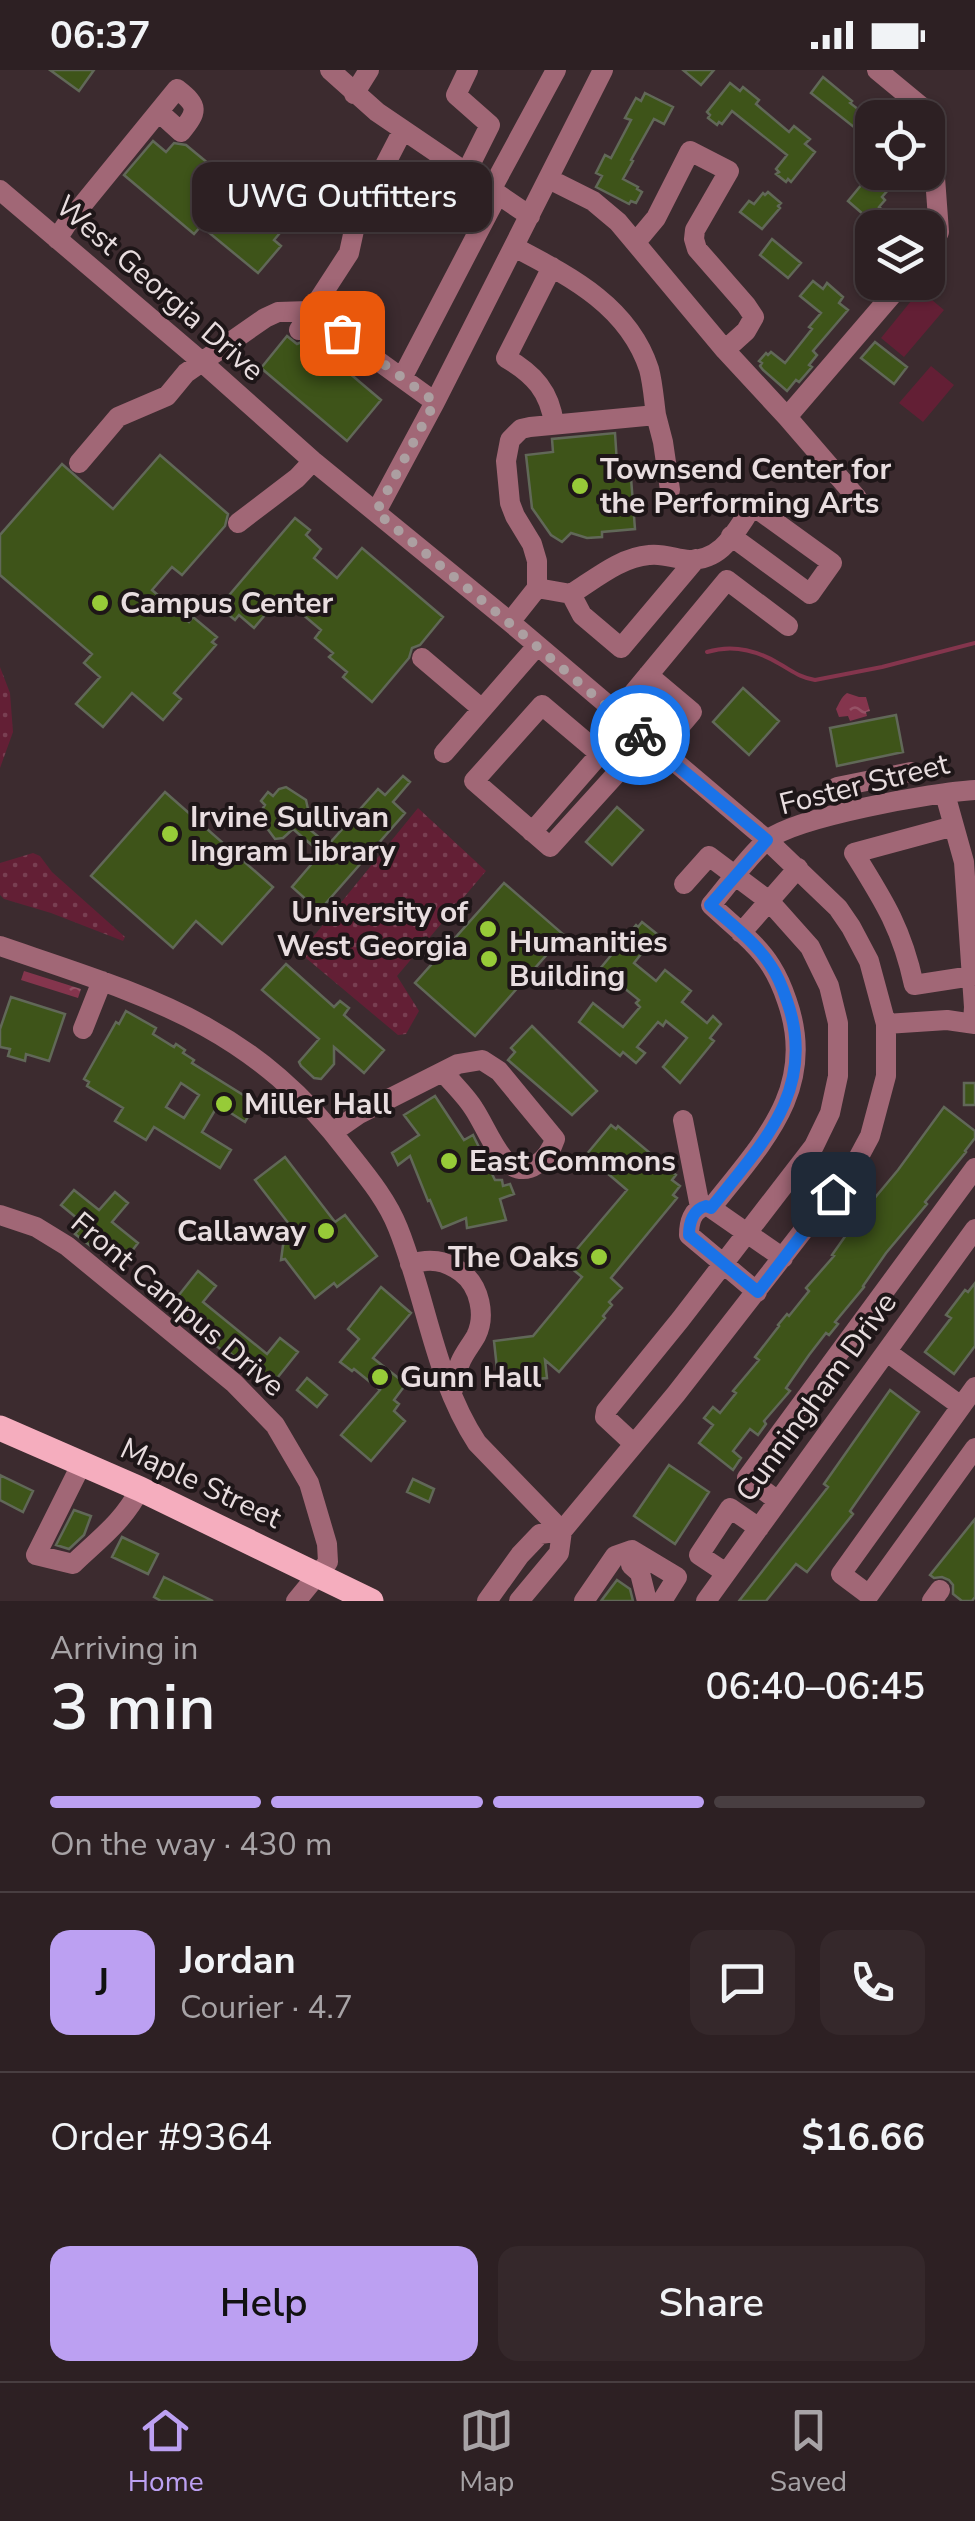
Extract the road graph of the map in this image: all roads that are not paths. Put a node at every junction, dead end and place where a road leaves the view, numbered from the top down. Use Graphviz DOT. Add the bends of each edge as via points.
graph roads {
  1 [pos="330,70"];
  2 [pos="370,70"];
  3 [pos="468,70"];
  4 [pos="556,70"];
  5 [pos="603,70"];
  6 [pos="886,73"];
  7 [pos="354,94"];
  8 [pos="160,113"];
  9 [pos="404,130"];
  10 [pos="466,173"];
  11 [pos="549,179"];
  12 [pos="0,190"];
  13 [pos="494,192"];
  14 [pos="937,210"];
  15 [pos="530,216"];
  16 [pos="57,239"];
  17 [pos="636,242"];
  18 [pos="514,247"];
  19 [pos="552,267"];
  20 [pos="888,300"];
  21 [pos="304,320"];
  22 [pos="725,350"];
  23 [pos="202,362"];
  24 [pos="402,378"];
  25 [pos="435,402"];
  26 [pos="656,416"];
  27 [pos="787,418"];
  28 [pos="554,424"];
  29 [pos="314,461"];
  30 [pos="79,463"];
  31 [pos="670,490"];
  32 [pos="857,498"];
  33 [pos="376,512"];
  34 [pos="238,523"];
  35 [pos="731,536"];
  36 [pos="696,559"];
  37 [pos="536,588"];
  38 [pos="571,594"];
  39 [pos="510,622"];
  40 [pos="788,626"];
  41 [pos="538,646"];
  42 [pos="422,658"];
  43 [pos="648,674"];
  44 [pos="482,709"];
  45 [pos="616,714"];
  46 [pos="653,746"];
  47 [pos="444,753"];
  48 [pos="911,772"];
  49 [pos="874,779"];
  50 [pos="838,787"];
  51 [pos="975,790"];
  52 [pos="944,794"];
  53 [pos="879,805"];
  54 [pos="954,826"];
  55 [pos="532,832"];
  56 [pos="767,840"];
  57 [pos="798,868"];
  58 [pos="737,876"];
  59 [pos="684,884"];
  60 [pos="769,901"];
  61 [pos="741,933"];
  62 [pos="0,946"];
  63 [pos="972,976"];
  64 [pos="102,981"];
  65 [pos="886,1024"];
  66 [pos="974,1024"];
  67 [pos="83,1028"];
  68 [pos="444,1073"];
  69 [pos="683,1120"];
  70 [pos="333,1132"];
  71 [pos="975,1168"];
  72 [pos="706,1207"];
  73 [pos="0,1215"];
  74 [pos="975,1228"];
  75 [pos="748,1232"];
  76 [pos="783,1258"];
  77 [pos="410,1264"];
  78 [pos="723,1265"];
  79 [pos="758,1292"];
  80 [pos="887,1352"];
  81 [pos="975,1387"];
  82 [pos="452,1394"];
  83 [pos="961,1406"];
  84 [pos="0,1428"];
  85 [pos="634,1444"];
  86 [pos="975,1448"];
  87 [pos="82,1463"];
  88 [pos="140,1489"];
  89 [pos="778,1502"];
  90 [pos="759,1528"];
  91 [pos="562,1531"];
  92 [pos="605,1569"];
  93 [pos="726,1574"];
  94 [pos="319,1576"];
  95 [pos="677,1577"];
  96 [pos="707,1599"];
  97 [pos="296,1601"];
  98 [pos="371,1601"];
  99 [pos="486,1601"];
  100 [pos="519,1601"];
  101 [pos="584,1601"];
  102 [pos="650,1601"];
  103 [pos="662,1601"];
  1 -- 7 [label="street"];
  2 -- 7 [label="street"];
  3 -- 10 [label="street" via="456,95 490,125"];
  4 -- 13 [label="street"];
  5 -- 11 [label="street"];
  6 -- 14 [label="street" via="931,123"];
  7 -- 9 [label="street"];
  8 -- 16 [label="street"];
  9 -- 10 [label="street"];
  9 -- 21 [label="street" via="356,221 349,253"];
  10 -- 13 [label="street"];
  11 -- 15 [label="street"];
  11 -- 17 [label="street" via="606,210"];
  12 -- 16 [label="street, West Georgia Drive"];
  13 -- 15 [label="street"];
  13 -- 24 [label="street"];
  15 -- 18 [label="street"];
  16 -- 23 [label="street, West Georgia Drive"];
  17 -- 22 [label="street"];
  17 -- 22 [label="street" via="690,151 729,172 694,239 754,318"];
  18 -- 19 [label="street"];
  18 -- 25 [label="street"];
  19 -- 26 [label="street" via="603,300 634,338 649,370"];
  19 -- 28 [label="street" via="506,358 538,383 552,403"];
  20 -- 27 [label="street"];
  21 -- 23 [label="street" via="278,312"];
  21 -- 24 [label="street"];
  22 -- 27 [label="street"];
  23 -- 29 [label="street, West Georgia Drive"];
  23 -- 30 [label="street" via="167,396 118,417"];
  24 -- 25 [label="street"];
  25 -- 33 [label="street"];
  26 -- 28 [label="street"];
  26 -- 31 [label="street"];
  27 -- 32 [label="street"];
  28 -- 37 [label="street" via="515,433 506,462 514,516 537,560"];
  29 -- 33 [label="street, West Georgia Drive"];
  29 -- 34 [label="street"];
  33 -- 39 [label="street, West Georgia Drive"];
  35 -- 35 [label="street" via="752,506 832,563 810,594"];
  35 -- 36 [label="street" via="712,557"];
  36 -- 38 [label="street" via="636,558"];
  36 -- 38 [label="street" via="620,648 582,615"];
  37 -- 38 [label="street"];
  37 -- 39 [label="street"];
  39 -- 41 [label="street, West Georgia Drive"];
  40 -- 43 [label="street" via="727,580"];
  41 -- 44 [label="street"];
  41 -- 45 [label="street, West Georgia Drive"];
  42 -- 44 [label="street"];
  43 -- 45 [label="street"];
  43 -- 46 [label="street" via="692,712"];
  44 -- 47 [label="street"];
  45 -- 46 [label="street, West Georgia Drive"];
  46 -- 55 [label="street" via="550,847"];
  46 -- 56 [label="street, West Georgia Drive"];
  48 -- 49 [label="street"];
  49 -- 50 [label="street"];
  49 -- 53 [label="street"];
  51 -- 52 [label="street, Foster Street"];
  52 -- 53 [label="street, Foster Street"];
  52 -- 54 [label="street"];
  53 -- 56 [label="street, Foster Street"];
  54 -- 63 [label="street" via="964,862"];
  54 -- 63 [label="street" via="854,853 894,917 914,985"];
  55 -- 55 [label="street" via="474,781 542,705 600,754"];
  56 -- 57 [label="street, West Georgia Drive"];
  56 -- 58 [label="street"];
  57 -- 60 [label="street"];
  57 -- 65 [label="street, West Georgia Drive" via="861,943"];
  58 -- 59 [label="street" via="708,856"];
  58 -- 60 [label="street"];
  58 -- 61 [label="street" via="710,905"];
  60 -- 61 [label="street"];
  60 -- 75 [label="street" via="810,947 829,986 838,1022 838,1076 814,1146"];
  61 -- 72 [label="street" via="782,986 797,1036 796,1062 777,1120"];
  62 -- 64 [label="street"];
  63 -- 66 [label="street"];
  64 -- 67 [label="street"];
  64 -- 70 [label="street" via="214,1030 263,1063"];
  65 -- 66 [label="street"];
  65 -- 76 [label="street, West Georgia Drive" via="886,1076 870,1136"];
  68 -- 68 [label="street" via="482,1060 499,1072 555,1140 546,1159 524,1168 505,1162"];
  68 -- 70 [label="street"];
  69 -- 72 [label="street"];
  70 -- 77 [label="street" via="389,1209"];
  71 -- 89 [label="street" via="747,1478"];
  72 -- 75 [label="street"];
  72 -- 78 [label="street" via="691,1219 689,1235"];
  73 -- 94 [label="street, Front Campus Drive" via="36,1226 67,1246 275,1425 316,1501 328,1562"];
  74 -- 80 [label="street, Cunningham Drive"];
  75 -- 76 [label="street"];
  75 -- 78 [label="street"];
  76 -- 79 [label="street, West Georgia Drive"];
  77 -- 82 [label="street"];
  77 -- 82 [label="street" via="438,1260 453,1266 478,1294 480,1322"];
  78 -- 79 [label="street"];
  78 -- 85 [label="street" via="609,1405 606,1418"];
  79 -- 85 [label="street, West Georgia Drive"];
  80 -- 83 [label="street"];
  80 -- 89 [label="street, Cunningham Drive"];
  81 -- 83 [label="street"];
  82 -- 91 [label="street" via="478,1443"];
  83 -- 86 [label="street" via="842,1574 869,1595"];
  84 -- 87 [label="main road, Maple Street"];
  85 -- 91 [label="street, West Georgia Drive"];
  87 -- 88 [label="main road, Maple Street"];
  87 -- 88 [label="street" via="36,1554 73,1564 117,1524"];
  88 -- 94 [label="main road, Maple Street"];
  89 -- 90 [label="street, Cunningham Drive"];
  90 -- 93 [label="street, Cunningham Drive"];
  90 -- 93 [label="street" via="730,1508 699,1555"];
  91 -- 99 [label="street" via="540,1534"];
  91 -- 100 [label="street, West Georgia Drive" via="558,1553"];
  92 -- 95 [label="street" via="632,1550"];
  92 -- 101 [label="street"];
  92 -- 102 [label="street" via="624,1564 649,1572 659,1590"];
  93 -- 96 [label="street, Cunningham Drive"];
  94 -- 97 [label="street"];
  94 -- 98 [label="main road, Maple Street"];
  95 -- 96 [label="street"];
  95 -- 103 [label="street"];
}
